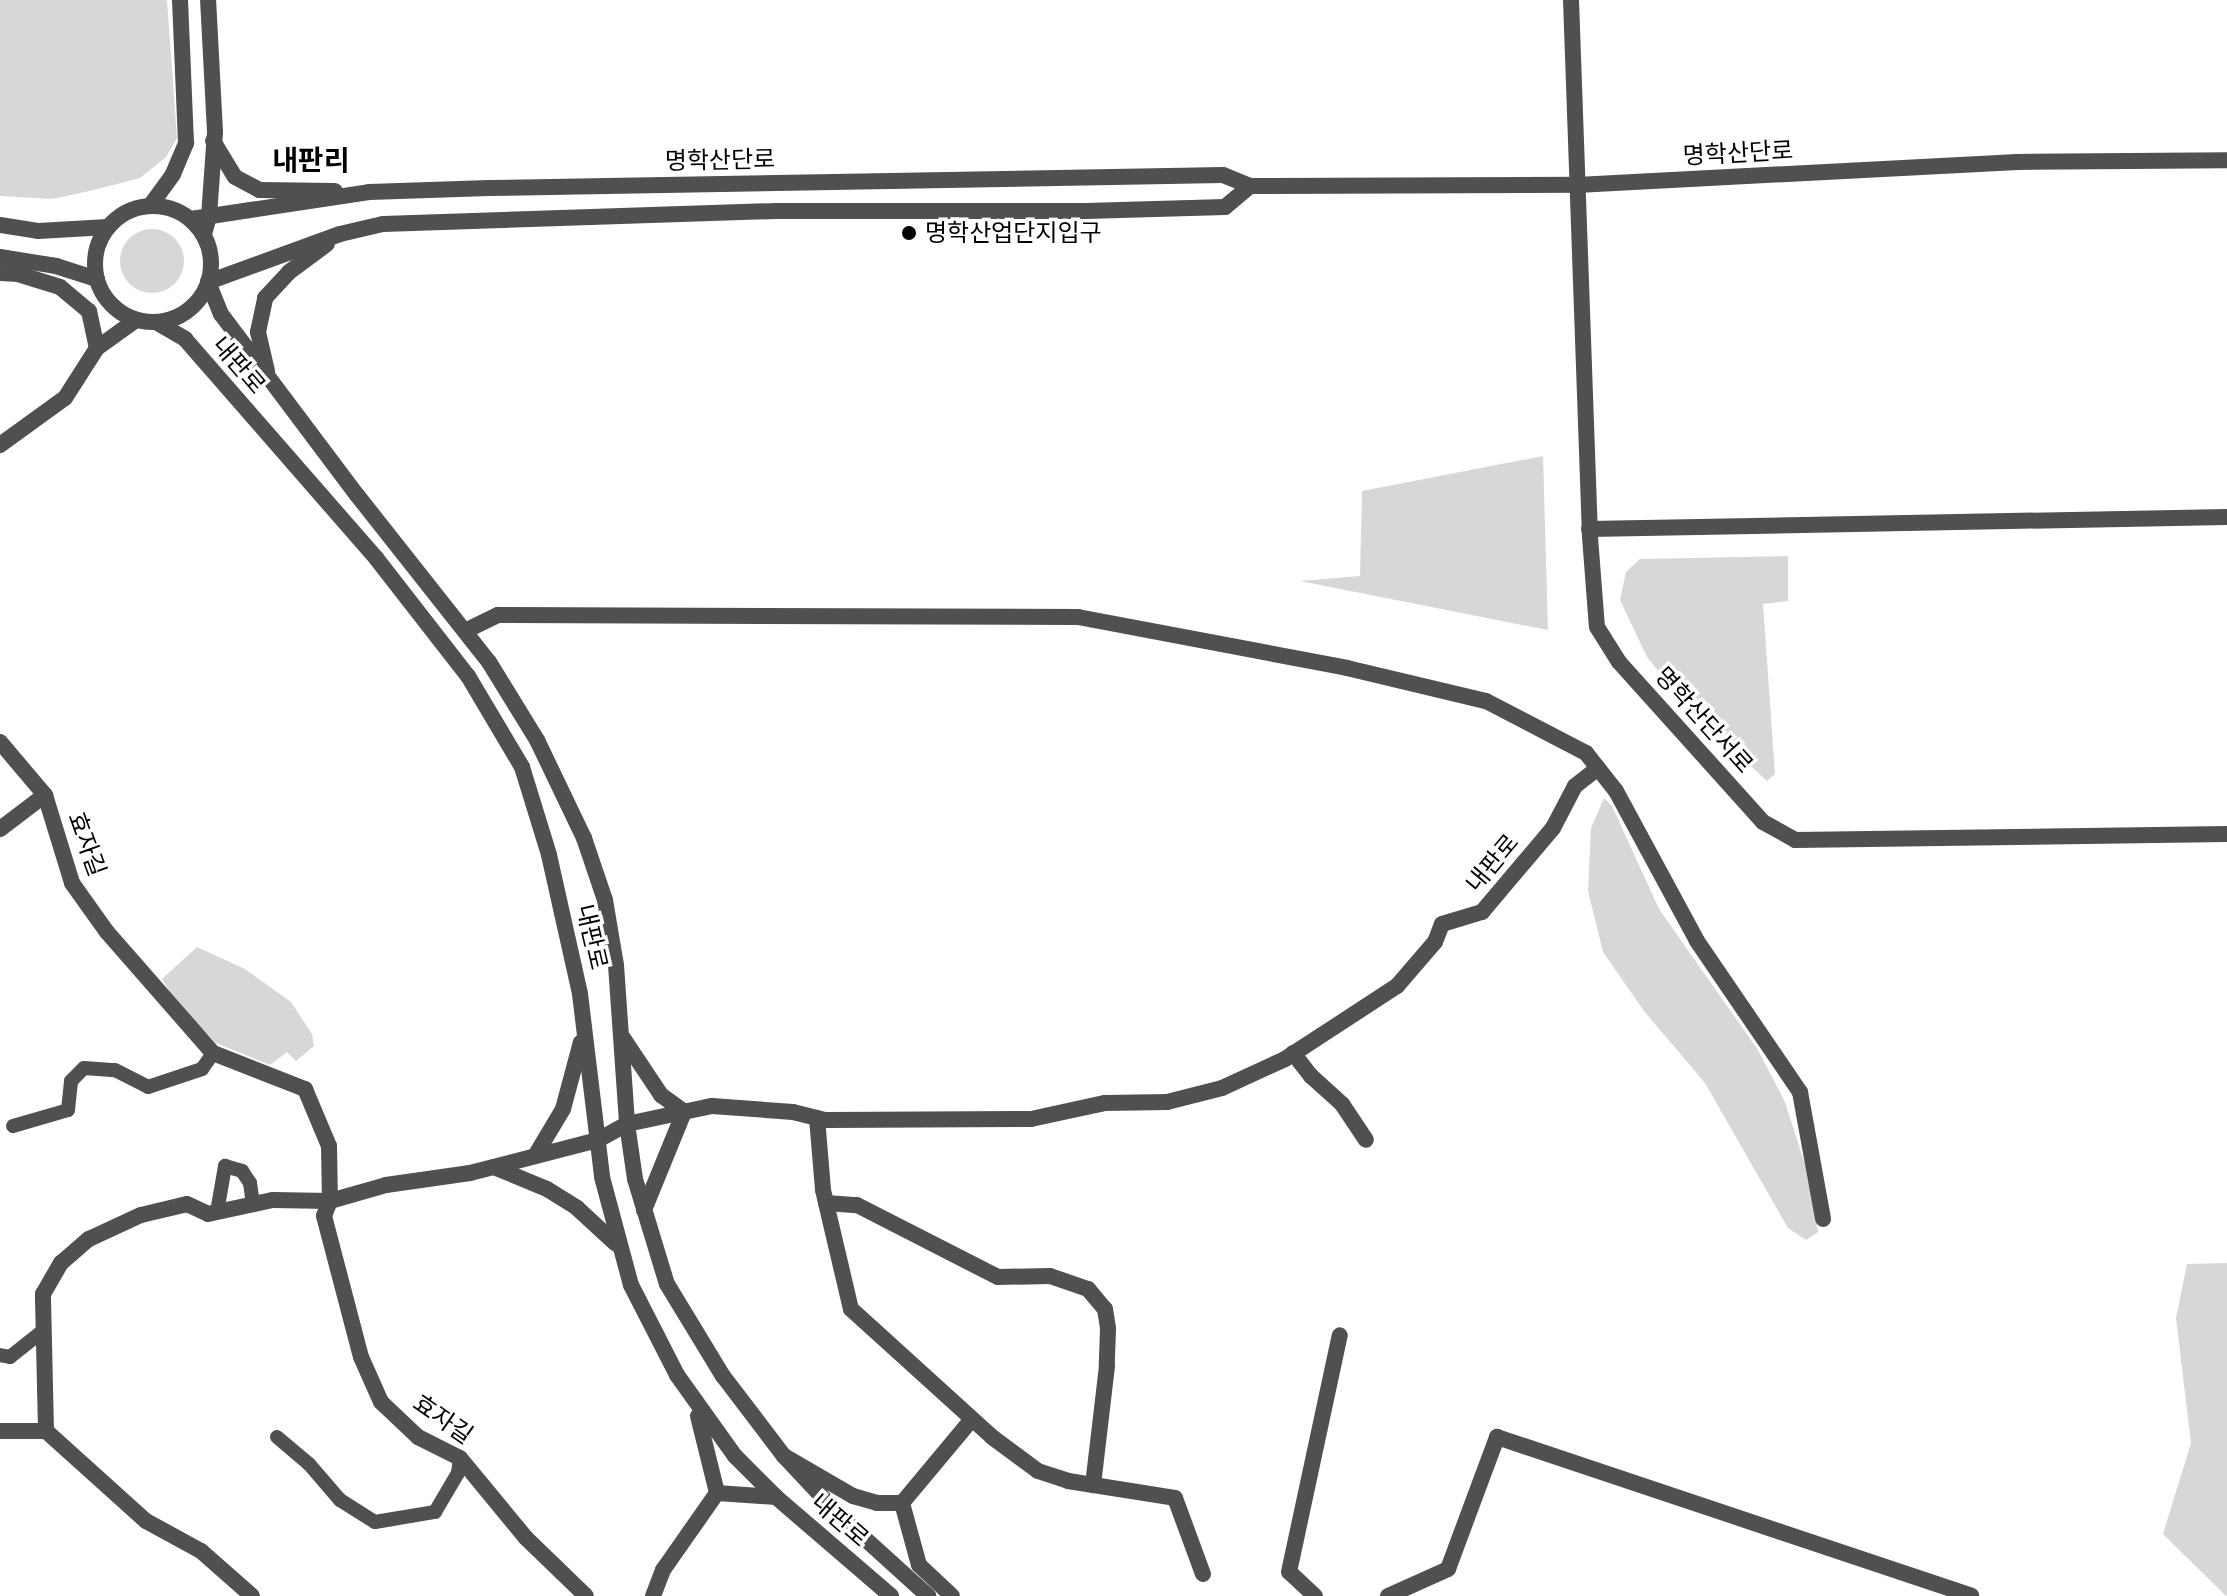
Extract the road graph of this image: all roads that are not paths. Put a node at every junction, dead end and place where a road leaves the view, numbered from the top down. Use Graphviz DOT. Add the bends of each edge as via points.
graph roads {
  1 [pos="180,0"];
  2 [pos="208,0"];
  3 [pos="1571,0"];
  4 [pos="213,141"];
  5 [pos="2227,160"];
  6 [pos="1577,185"];
  7 [pos="1250,186"];
  8 [pos="364,193"];
  9 [pos="150,206"];
  10 [pos="209,216"];
  11 [pos="191,219"];
  12 [pos="0,225"];
  13 [pos="108,227"];
  14 [pos="204,234"];
  15 [pos="340,234"];
  16 [pos="0,257"];
  17 [pos="0,273"];
  18 [pos="97,279"];
  19 [pos="208,282"];
  20 [pos="136,320"];
  21 [pos="156,322"];
  22 [pos="97,348"];
  23 [pos="268,376"];
  24 [pos="0,445"];
  25 [pos="2227,517"];
  26 [pos="1589,529"];
  27 [pos="465,631"];
  28 [pos="0,742"];
  29 [pos="1598,768"];
  30 [pos="45,795"];
  31 [pos="0,829"];
  32 [pos="2227,834"];
  33 [pos="584,1029"];
  34 [pos="623,1037"];
  35 [pos="213,1053"];
  36 [pos="1293,1053"];
  37 [pos="684,1112"];
  38 [pos="817,1118"];
  39 [pos="627,1124"];
  40 [pos="13,1126"];
  41 [pos="598,1140"];
  42 [pos="1366,1140"];
  43 [pos="535,1156"];
  44 [pos="494,1167"];
  45 [pos="330,1201"];
  46 [pos="826,1203"];
  47 [pos="253,1204"];
  48 [pos="644,1210"];
  49 [pos="217,1212"];
  50 [pos="1823,1219"];
  51 [pos="618,1246"];
  52 [pos="44,1330"];
  53 [pos="1340,1335"];
  54 [pos="0,1355"];
  55 [pos="689,1392"];
  56 [pos="972,1419"];
  57 [pos="0,1431"];
  58 [pos="46,1431"];
  59 [pos="277,1437"];
  60 [pos="784,1456"];
  61 [pos="460,1458"];
  62 [pos="1093,1485"];
  63 [pos="717,1493"];
  64 [pos="776,1497"];
  65 [pos="902,1503"];
  66 [pos="1203,1574"];
  67 [pos="252,1596"];
  68 [pos="586,1596"];
  69 [pos="653,1596"];
  70 [pos="891,1596"];
  71 [pos="928,1596"];
  72 [pos="952,1596"];
  73 [pos="1315,1596"];
  74 [pos="1388,1596"];
  75 [pos="1971,1596"];
  1 -- 9 [label="street" via="186,143 173,174"];
  2 -- 4 [label="street"];
  3 -- 6 [label="street, 명학산단서로"];
  4 -- 8 [label="street" via="235,177 259,190"];
  4 -- 10 [label="street"];
  5 -- 6 [label="street, 명학산단로" via="2017,162"];
  6 -- 7 [label="street, 명학산단로"];
  6 -- 26 [label="street, 명학산단서로"];
  7 -- 8 [label="street, 명학산단로" via="1223,175"];
  7 -- 15 [label="street" via="1225,207 777,211 383,224"];
  8 -- 10 [label="street, 명학산단로"];
  9 -- 11 [label="street"];
  9 -- 13 [label="street" via="122,215"];
  10 -- 11 [label="street, 명학산단로"];
  10 -- 14 [label="street"];
  11 -- 14 [label="street"];
  12 -- 13 [label="street" via="38,231"];
  13 -- 18 [label="street" via="95,261"];
  14 -- 19 [label="street" via="211,253"];
  15 -- 19 [label="street"];
  15 -- 23 [label="street" via="289,272 265,298 258,332"];
  16 -- 18 [label="street"];
  17 -- 22 [label="street" via="60,287 89,311"];
  18 -- 20 [label="street" via="119,311"];
  19 -- 21 [label="street" via="192,307"];
  19 -- 23 [label="street, 내판로" via="221,314"];
  20 -- 21 [label="street"];
  20 -- 22 [label="street"];
  21 -- 33 [label="street, 내판로" via="185,339 376,558 468,676 522,767 549,855"];
  22 -- 24 [label="street" via="65,398"];
  23 -- 27 [label="street, 내판로"];
  25 -- 26 [label="street"];
  26 -- 32 [label="street, 명학산단서로" via="1597,627 1608,646 1763,822 1795,840"];
  27 -- 29 [label="street" via="498,615 1078,617 1347,668 1486,701 1586,753"];
  27 -- 34 [label="street, 내판로" via="537,740 584,838 605,900"];
  28 -- 30 [label="street, 효자길"];
  29 -- 36 [label="street, 내판로" via="1575,786 1553,828 1482,912 1442,924 1435,942 1397,986"];
  29 -- 50 [label="street" via="1616,791 1697,941 1800,1092"];
  30 -- 31 [label="street, 효자길"];
  30 -- 35 [label="street, 효자길" via="72,883 107,932"];
  33 -- 41 [label="street, 내판로"];
  33 -- 43 [label="street" via="563,1109"];
  34 -- 37 [label="street" via="661,1095"];
  34 -- 39 [label="street, 내판로"];
  35 -- 40 [label="lane" via="202,1069 148,1087 115,1070 84,1068 71,1081 68,1110"];
  35 -- 45 [label="street, 효자길" via="305,1089 329,1146"];
  36 -- 38 [label="street, 내판로" via="1222,1088 1167,1102 1105,1103 1031,1119"];
  36 -- 42 [label="street" via="1342,1104"];
  37 -- 38 [label="street, 내판로" via="712,1106"];
  37 -- 39 [label="street, 내판로"];
  37 -- 48 [label="street"];
  38 -- 46 [label="street"];
  39 -- 41 [label="street"];
  39 -- 48 [label="street, 내판로"];
  41 -- 43 [label="street"];
  41 -- 51 [label="street, 내판로"];
  43 -- 44 [label="street"];
  44 -- 45 [label="street" via="386,1185"];
  44 -- 51 [label="street" via="577,1208"];
  45 -- 47 [label="street"];
  45 -- 61 [label="street, 효자길" via="324,1216 361,1357 381,1402 418,1437"];
  46 -- 56 [label="street" via="851,1309"];
  46 -- 62 [label="street" via="857,1205 998,1277 1050,1276 1088,1289 1105,1309 1108,1329"];
  47 -- 49 [label="street"];
  47 -- 49 [label="lane" via="242,1171 225,1166"];
  48 -- 60 [label="street, 내판로" via="667,1284 723,1376"];
  49 -- 52 [label="street" via="208,1214 187,1204 141,1215 89,1239 61,1263 43,1294"];
  51 -- 55 [label="street, 내판로" via="650,1327"];
  52 -- 54 [label="lane" via="10,1357"];
  52 -- 58 [label="street"];
  53 -- 73 [label="street" via="1289,1572"];
  55 -- 63 [label="street" via="707,1438"];
  55 -- 64 [label="street, 내판로" via="735,1456"];
  56 -- 62 [label="street" via="1038,1471"];
  56 -- 65 [label="street"];
  57 -- 58 [label="street"];
  58 -- 67 [label="street" via="146,1521 201,1551"];
  59 -- 61 [label="lane" via="340,1500 375,1522 435,1512 458,1473"];
  60 -- 65 [label="street" via="853,1496"];
  60 -- 71 [label="street, 내판로" via="841,1517"];
  61 -- 68 [label="street, 효자길" via="526,1538"];
  62 -- 66 [label="street" via="1175,1498"];
  63 -- 64 [label="street"];
  63 -- 69 [label="street" via="663,1570"];
  64 -- 70 [label="street, 내판로"];
  65 -- 72 [label="street" via="919,1565"];
  74 -- 75 [label="street" via="1448,1569 1497,1437"];
}
